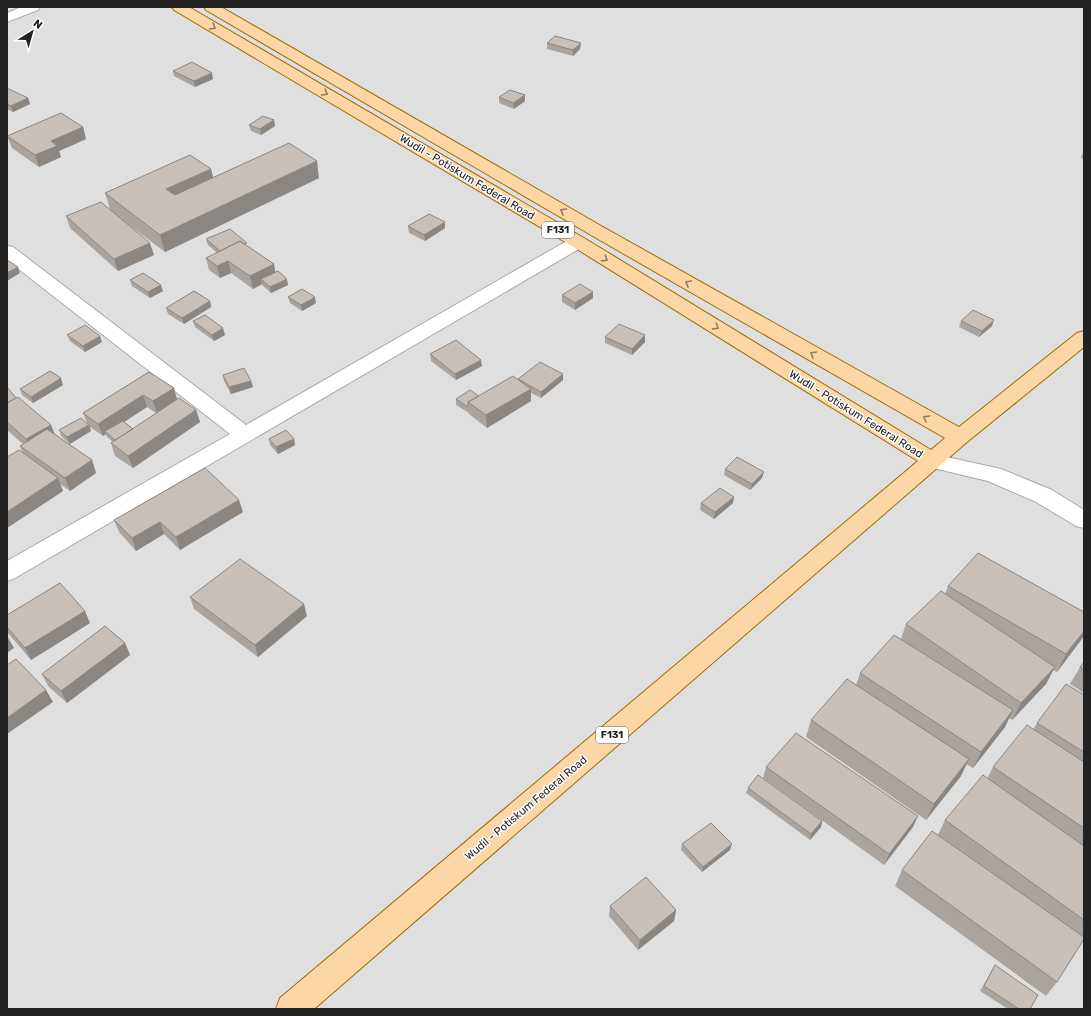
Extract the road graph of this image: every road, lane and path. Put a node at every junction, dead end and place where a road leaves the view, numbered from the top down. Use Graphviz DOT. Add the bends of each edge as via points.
graph roads {
  1 [pos="33,7"];
  2 [pos="179,7"];
  3 [pos="211,7"];
  4 [pos="7,18"];
  5 [pos="578,242"];
  6 [pos="7,250"];
  7 [pos="1084,337"];
  8 [pos="245,435"];
  9 [pos="960,437"];
  10 [pos="933,461"];
  11 [pos="1084,520"];
  12 [pos="7,572"];
  13 [pos="291,1009"];
  1 -- 4 [label="street"];
  2 -- 5 [label="main road, Wudil - Potiskum Federal Road / F131, one-way"];
  9 -- 3 [label="main road, Wudil - Potiskum Federal Road / F131, one-way" via="597,231"];
  5 -- 8 [label="street"];
  5 -- 10 [label="main road, Wudil - Potiskum Federal Road / F131, one-way"];
  6 -- 8 [label="street"];
  7 -- 9 [label="main road"];
  8 -- 12 [label="street"];
  9 -- 10 [label="main road"];
  10 -- 11 [label="street" via="993,474 1044,496"];
  10 -- 13 [label="main road, Wudil - Potiskum Federal Road / F131"];
}
